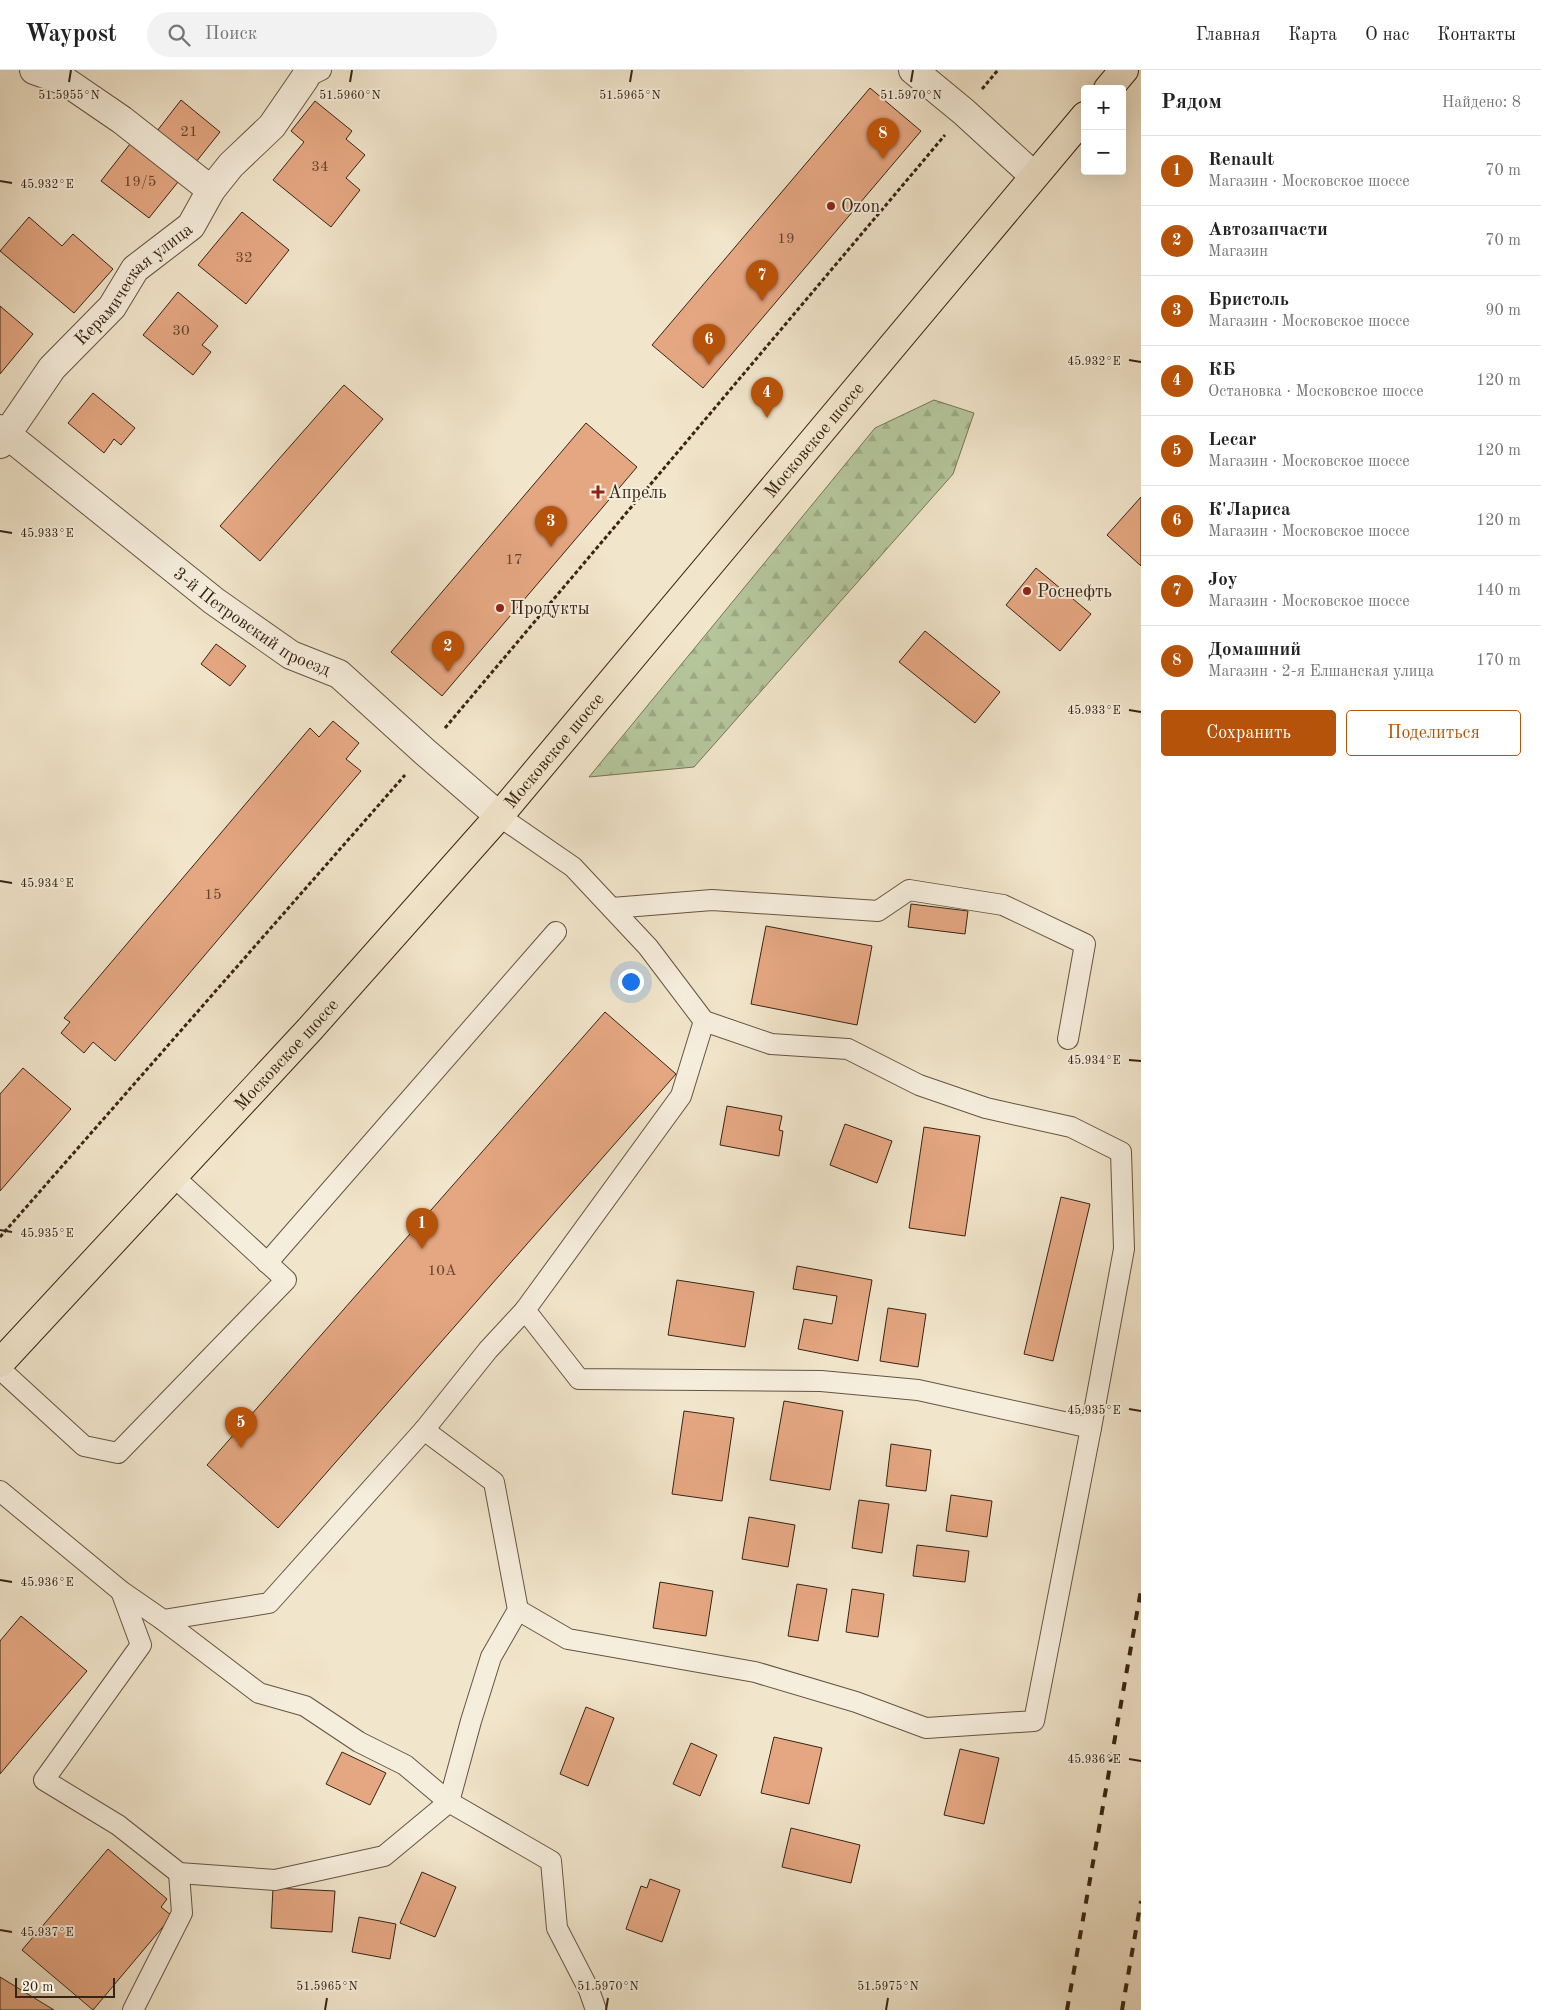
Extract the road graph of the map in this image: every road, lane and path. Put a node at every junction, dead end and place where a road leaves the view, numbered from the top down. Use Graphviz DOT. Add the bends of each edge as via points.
graph roads {
  1 [pos="34,70"];
  2 [pos="913,70"];
  3 [pos="1124,70"];
  4 [pos="313,74"];
  5 [pos="1111,85"];
  6 [pos="964,112"];
  7 [pos="1081,121"];
  8 [pos="1034,176"];
  9 [pos="211,190"];
  10 [pos="2,436"];
  11 [pos="425,752"];
  12 [pos="499,816"];
  13 [pos="612,908"];
  14 [pos="556,932"];
  15 [pos="704,1021"];
  16 [pos="1068,1039"];
  17 [pos="173,1176"];
  18 [pos="0,1237"];
  19 [pos="267,1263"];
  20 [pos="525,1310"];
  21 [pos="0,1363"];
  22 [pos="0,1369"];
  23 [pos="1091,1428"];
  24 [pos="424,1430"];
  25 [pos="0,1491"];
  26 [pos="121,1591"];
  27 [pos="518,1610"];
  28 [pos="163,1620"];
  29 [pos="450,1802"];
  30 [pos="179,1873"];
  31 [pos="133,2010"];
  32 [pos="596,2010"];
  1 -- 9 [label="street" via="65,81 122,120"];
  2 -- 6 [label="street"];
  3 -- 5 [label="main road"];
  4 -- 9 [label="street, Керамическая улица" via="272,126 231,165"];
  6 -- 8 [label="street"];
  6 -- 11 [label="path"];
  7 -- 8 [label="main road, Московское шоссе"];
  8 -- 12 [label="main road, Московское шоссе"];
  9 -- 10 [label="street, Керамическая улица" via="191,226 135,269 112,307 52,368"];
  10 -- 11 [label="street, 3-й Петровский проезд" via="291,656 339,674"];
  11 -- 12 [label="street, 3-й Петровский проезд"];
  11 -- 18 [label="path"];
  12 -- 13 [label="lane" via="573,867"];
  12 -- 17 [label="main road, Московское шоссе"];
  13 -- 15 [label="lane" via="648,947"];
  13 -- 16 [label="lane" via="712,900 878,912 909,890 1003,905 1085,944"];
  14 -- 19 [label="lane"];
  15 -- 20 [label="lane" via="681,1096"];
  15 -- 23 [label="lane" via="771,1044 848,1049 920,1085 986,1108 1071,1126 1120,1152 1124,1249"];
  17 -- 19 [label="lane"];
  17 -- 21 [label="main road, Московское шоссе"];
  19 -- 22 [label="lane" via="286,1280 118,1453 84,1446"];
  20 -- 23 [label="lane" via="579,1379 821,1381 918,1390"];
  20 -- 24 [label="lane" via="488,1350"];
  23 -- 27 [label="lane" via="1034,1721 926,1728 856,1702 755,1672 568,1638"];
  24 -- 27 [label="lane" via="494,1482"];
  24 -- 28 [label="lane" via="269,1603"];
  25 -- 26 [label="lane"];
  26 -- 28 [label="lane"];
  26 -- 30 [label="lane" via="141,1645 44,1780 118,1825"];
  27 -- 29 [label="lane" via="492,1657"];
  28 -- 29 [label="lane" via="259,1693 305,1706 359,1742 405,1765"];
  29 -- 30 [label="lane" via="384,1856 275,1880"];
  29 -- 32 [label="lane" via="551,1861 557,1928"];
  30 -- 31 [label="lane" via="182,1914"];
}
